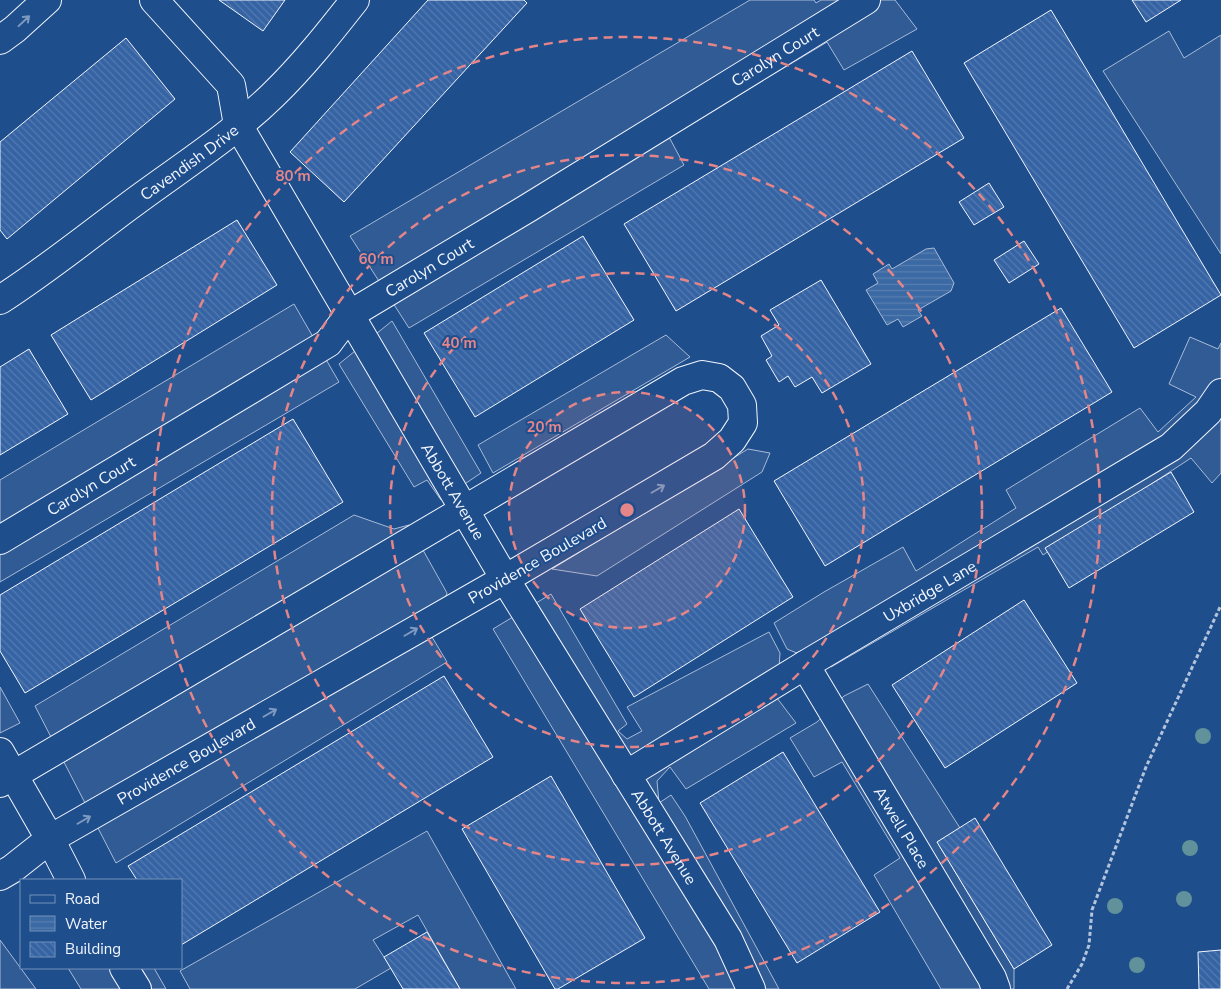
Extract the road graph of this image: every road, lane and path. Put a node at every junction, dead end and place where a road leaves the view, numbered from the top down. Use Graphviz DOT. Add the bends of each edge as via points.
graph roads {
  1 [pos="47,0"];
  2 [pos="154,0"];
  3 [pos="355,0"];
  4 [pos="866,0"];
  5 [pos="0,40"];
  6 [pos="238,125"];
  7 [pos="0,300"];
  8 [pos="350,315"];
  9 [pos="1221,393"];
  10 [pos="463,510"];
  11 [pos="0,540"];
  12 [pos="504,579"];
  13 [pos="1221,605"];
  14 [pos="805,665"];
  15 [pos="0,752"];
  16 [pos="626,775"];
  17 [pos="6,780"];
  18 [pos="50,839"];
  19 [pos="0,876"];
  20 [pos="70,879"];
  21 [pos="125,969"];
  22 [pos="137,989"];
  23 [pos="751,989"];
  24 [pos="996,989"];
  25 [pos="1067,989"];
  5 -- 1 [label="street, one-way"];
  2 -- 6 [label="street, Abbott Avenue" via="231,85"];
  3 -- 6 [label="street, Cavendish Drive" via="319,46 273,95"];
  4 -- 8 [label="street, Carolyn Court"];
  6 -- 7 [label="street, Cavendish Drive" via="29,282"];
  6 -- 8 [label="street, Abbott Avenue"];
  8 -- 10 [label="street, Abbott Avenue"];
  8 -- 11 [label="street, Carolyn Court" via="328,343"];
  9 -- 14 [label="street, Uxbridge Lane" via="1208,412 1171,448"];
  10 -- 12 [label="street, Abbott Avenue"];
  12 -- 10 [label="street, Providence Boulevard, one-way" via="714,456 732,440 743,423 742,405 732,388 719,378 702,375 683,381"];
  10 -- 17 [label="street, Providence Boulevard"];
  12 -- 16 [label="street, Abbott Avenue"];
  18 -- 12 [label="street, Providence Boulevard, one-way"];
  13 -- 25 [label="path" via="1146,767 1092,910 1090,944"];
  14 -- 16 [label="street, Uxbridge Lane"];
  14 -- 24 [label="street, Atwell Place"];
  15 -- 17 [label="street"];
  16 -- 23 [label="street, Abbott Avenue" via="728,939"];
  17 -- 18 [label="street"];
  18 -- 19 [label="street, Providence Boulevard"];
  18 -- 20 [label="street"];
  21 -- 22 [label="street"];
}
